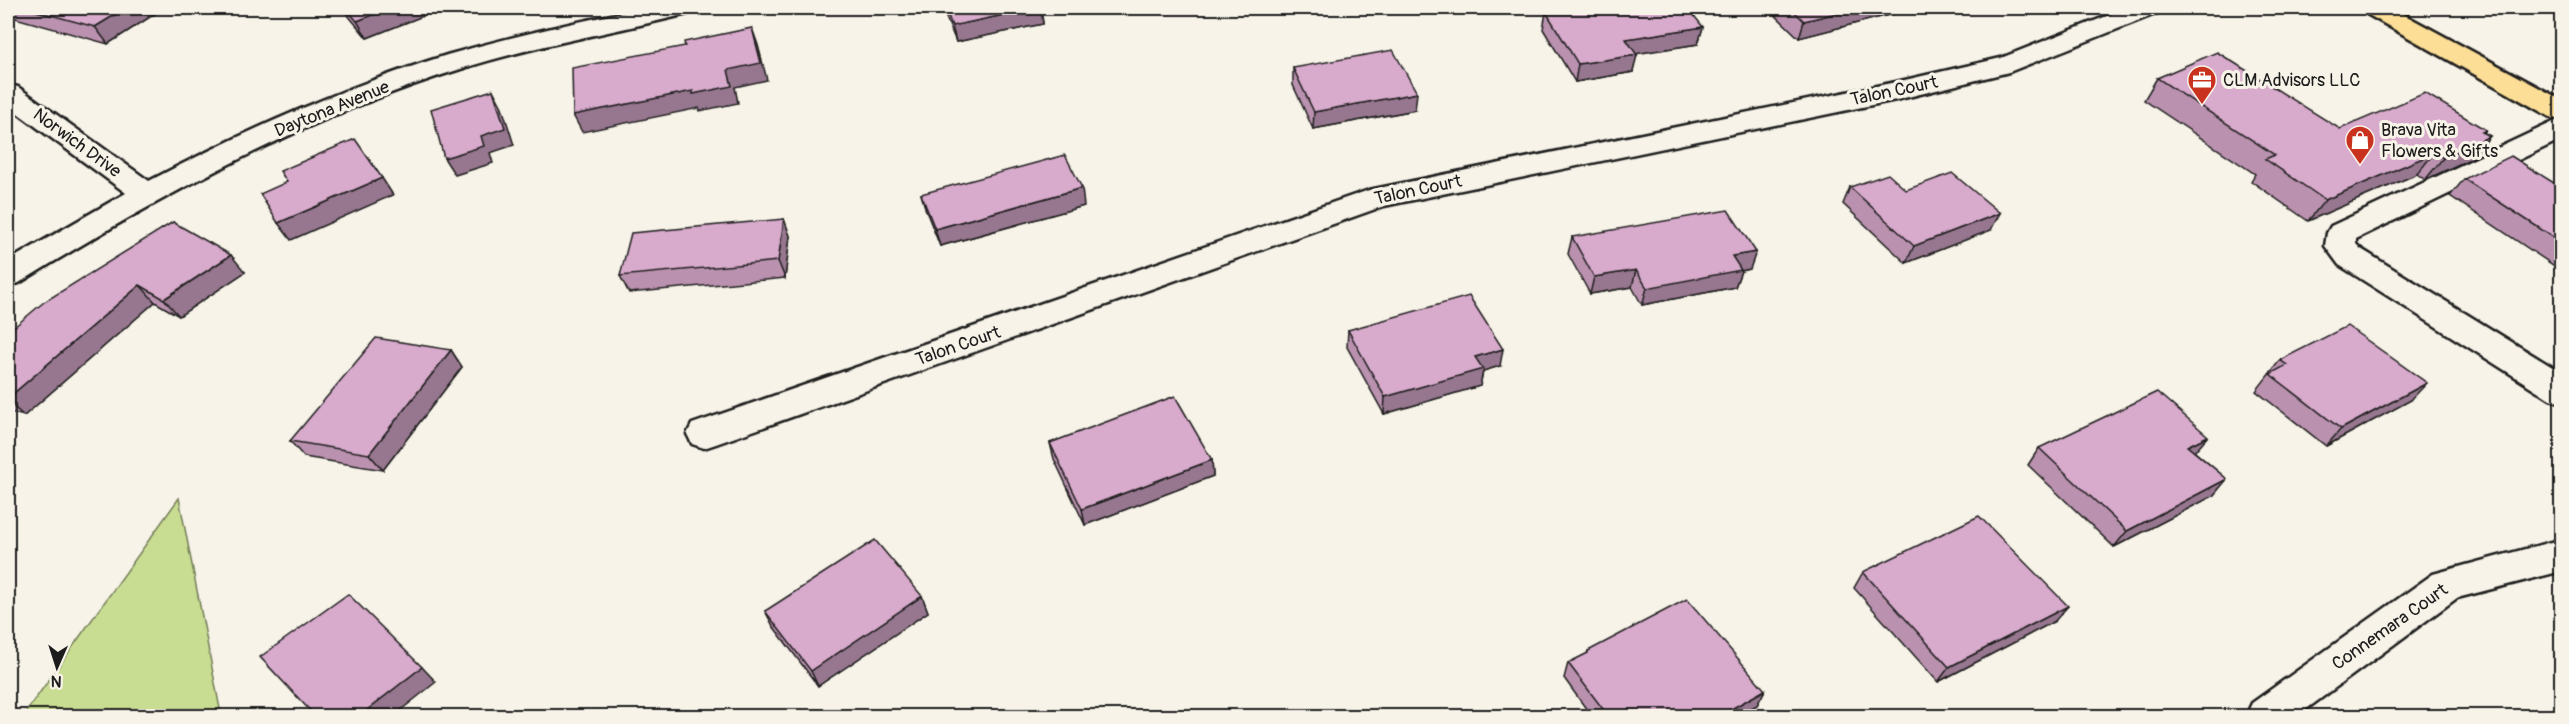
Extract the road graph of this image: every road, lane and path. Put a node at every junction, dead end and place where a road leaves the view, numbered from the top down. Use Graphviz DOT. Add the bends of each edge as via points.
graph roads {
  1 [pos="682,8"];
  2 [pos="2149,8"];
  3 [pos="2374,8"];
  4 [pos="8,93"];
  5 [pos="2562,112"];
  6 [pos="2562,127"];
  7 [pos="146,193"];
  8 [pos="8,275"];
  9 [pos="2562,390"];
  10 [pos="704,434"];
  11 [pos="2562,555"];
  12 [pos="2266,717"];
  1 -- 7 [label="street, Daytona Avenue" via="522,43 404,79 283,128"];
  2 -- 10 [label="street, Talon Court" via="2009,64 1896,91 1379,197"];
  3 -- 5 [label="main road"];
  4 -- 7 [label="street, Norwich Drive"];
  6 -- 9 [label="street" via="2342,233 2340,246 2350,257"];
  7 -- 8 [label="street, Daytona Avenue"];
  11 -- 12 [label="street, Connemara Court" via="2446,585"];
}
